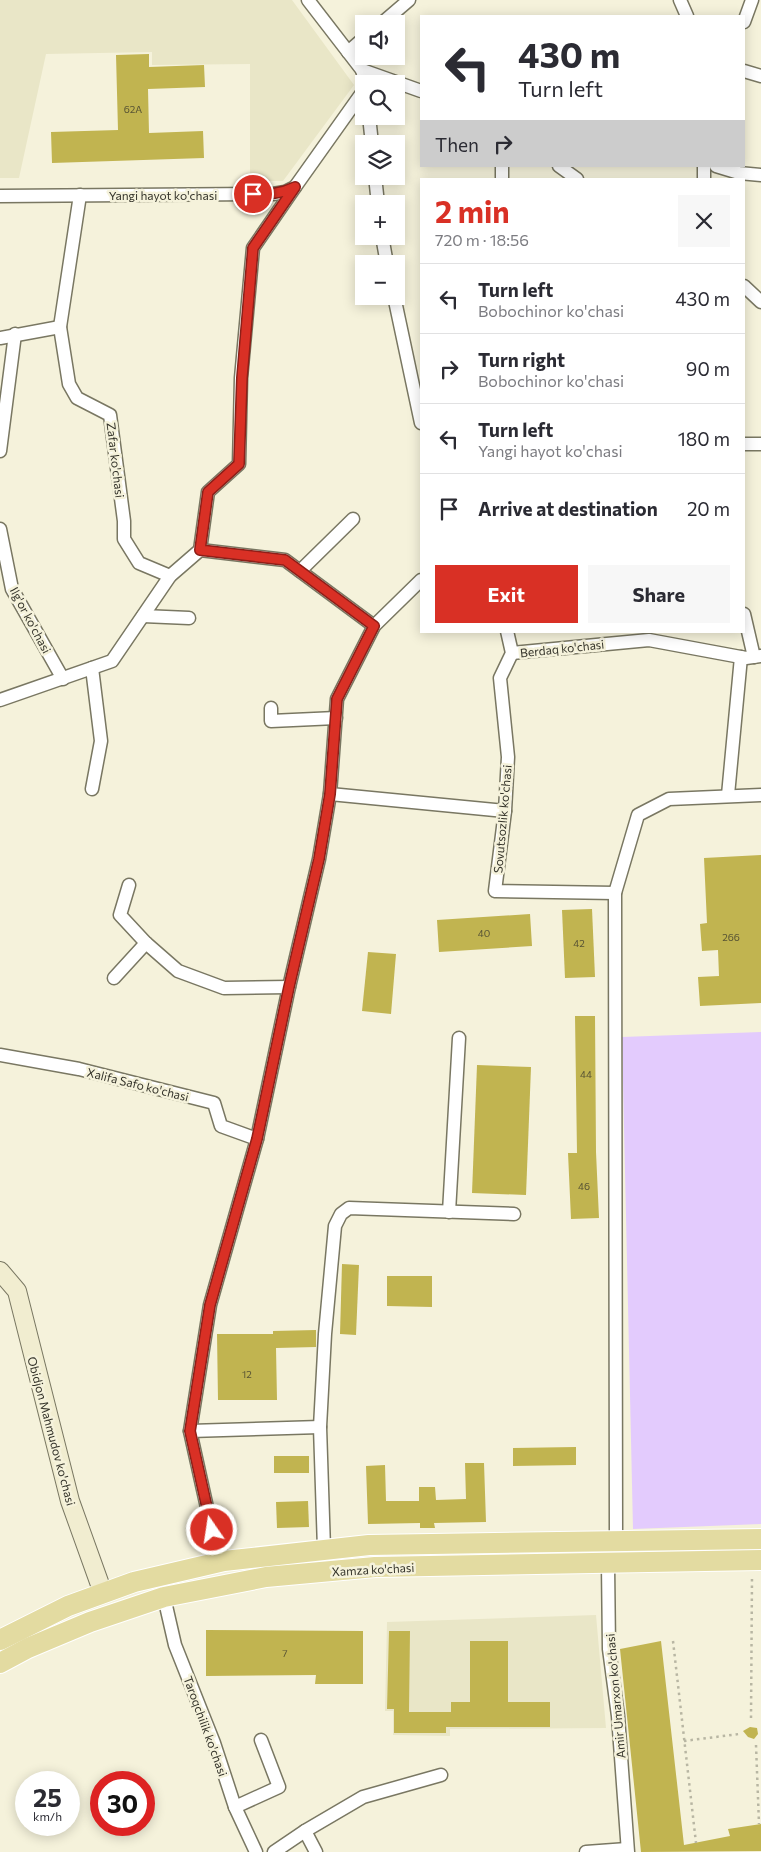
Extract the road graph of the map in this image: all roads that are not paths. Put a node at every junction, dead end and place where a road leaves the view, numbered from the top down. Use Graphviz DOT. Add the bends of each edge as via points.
graph roads {
  1 [pos="308,0"];
  2 [pos="409,0"];
  3 [pos="680,0"];
  4 [pos="752,0"];
  5 [pos="392,15"];
  6 [pos="687,15"];
  7 [pos="745,19"];
  8 [pos="355,46"];
  9 [pos="348,52"];
  10 [pos="362,70"];
  11 [pos="745,71"];
  12 [pos="363,75"];
  13 [pos="761,76"];
  14 [pos="420,92"];
  15 [pos="355,103"];
  16 [pos="560,167"];
  17 [pos="719,167"];
  18 [pos="761,175"];
  19 [pos="576,178"];
  20 [pos="295,187"];
  21 [pos="80,195"];
  22 [pos="0,196"];
  23 [pos="745,287"];
  24 [pos="761,302"];
  25 [pos="396,305"];
  26 [pos="60,327"];
  27 [pos="14,334"];
  28 [pos="0,338"];
  29 [pos="420,419"];
  30 [pos="745,444"];
  31 [pos="761,444"];
  32 [pos="0,451"];
  33 [pos="353,519"];
  34 [pos="0,529"];
  35 [pos="200,550"];
  36 [pos="300,571"];
  37 [pos="170,576"];
  38 [pos="420,581"];
  39 [pos="143,616"];
  40 [pos="745,617"];
  41 [pos="189,618"];
  42 [pos="374,626"];
  43 [pos="507,633"];
  44 [pos="512,653"];
  45 [pos="741,657"];
  46 [pos="758,657"];
  47 [pos="92,668"];
  48 [pos="63,678"];
  49 [pos="0,700"];
  50 [pos="271,708"];
  51 [pos="336,718"];
  52 [pos="92,789"];
  53 [pos="330,794"];
  54 [pos="728,795"];
  55 [pos="761,795"];
  56 [pos="505,812"];
  57 [pos="129,885"];
  58 [pos="615,893"];
  59 [pos="146,944"];
  60 [pos="114,978"];
  61 [pos="289,987"];
  62 [pos="459,1038"];
  63 [pos="0,1055"];
  64 [pos="257,1139"];
  65 [pos="449,1212"];
  66 [pos="514,1214"];
  67 [pos="0,1271"];
  68 [pos="320,1427"];
  69 [pos="190,1431"];
  70 [pos="761,1539"];
  71 [pos="616,1540"];
  72 [pos="324,1550"];
  73 [pos="756,1560"];
  74 [pos="224,1561"];
  75 [pos="608,1564"];
  76 [pos="104,1593"];
  77 [pos="164,1597"];
  78 [pos="0,1640"];
  79 [pos="0,1663"];
  80 [pos="261,1740"];
  81 [pos="441,1774"];
  82 [pos="235,1808"];
  83 [pos="305,1830"];
  84 [pos="628,1850"];
  85 [pos="256,1852"];
  86 [pos="274,1852"];
  87 [pos="316,1852"];
  88 [pos="586,1852"];
  1 -- 9 [label="street"];
  2 -- 5 [label="street"];
  3 -- 6 [label="street"];
  4 -- 7 [label="street"];
  8 -- 9 [label="street"];
  9 -- 10 [label="street"];
  10 -- 12 [label="street"];
  10 -- 14 [label="street"];
  11 -- 13 [label="street"];
  15 -- 20 [label="street"];
  16 -- 19 [label="street"];
  17 -- 18 [label="street"];
  20 -- 21 [label="street, Yangi hayot ko'chasi" via="273,194"];
  20 -- 35 [label="street" via="253,248 242,378 239,464 208,492"];
  21 -- 22 [label="street, Yangi hayot ko'chasi"];
  21 -- 26 [label="street, Zafar ko'chasi"];
  23 -- 24 [label="street"];
  25 -- 29 [label="street"];
  26 -- 27 [label="street"];
  26 -- 37 [label="street, Zafar ko'chasi" via="69,384 77,398 110,415 124,539 140,563"];
  27 -- 28 [label="street"];
  27 -- 32 [label="street"];
  30 -- 31 [label="street"];
  33 -- 36 [label="street"];
  34 -- 48 [label="street, Ilg'or ko'chasi" via="12,589"];
  35 -- 36 [label="street" via="285,560"];
  35 -- 37 [label="street"];
  36 -- 42 [label="street"];
  37 -- 39 [label="street"];
  38 -- 42 [label="street"];
  39 -- 41 [label="street"];
  39 -- 47 [label="street" via="112,661"];
  40 -- 46 [label="street"];
  42 -- 51 [label="street" via="337,699"];
  43 -- 44 [label="street"];
  44 -- 45 [label="street, Berdaq ko'chasi" via="650,640"];
  44 -- 56 [label="street, Sovutsozlik ko'chasi" via="500,678 508,757"];
  45 -- 46 [label="street, Berdaq ko'chasi"];
  45 -- 54 [label="street"];
  47 -- 48 [label="street"];
  47 -- 52 [label="street" via="101,741"];
  48 -- 49 [label="street"];
  50 -- 51 [label="street" via="271,721"];
  51 -- 53 [label="street"];
  53 -- 56 [label="street"];
  53 -- 61 [label="street" via="319,859"];
  54 -- 55 [label="street, Amir Umarxon ko'chasi"];
  54 -- 58 [label="street, Amir Umarxon ko'chasi" via="669,799 638,815"];
  56 -- 58 [label="street, Sovutsozlik ko'chasi" via="495,891"];
  57 -- 59 [label="street" via="120,915"];
  58 -- 71 [label="street, Amir Umarxon ko'chasi"];
  59 -- 60 [label="street"];
  59 -- 61 [label="street" via="178,971 224,988"];
  61 -- 64 [label="street"];
  62 -- 65 [label="street"];
  63 -- 64 [label="street, Xalifa Safo ko'chasi" via="79,1069 214,1103 221,1126"];
  64 -- 69 [label="street" via="210,1305"];
  65 -- 66 [label="street"];
  65 -- 68 [label="street" via="349,1208 341,1214 335,1226"];
  67 -- 76 [label="street, Obidjon Mahmudov ko'chasi" via="17,1291 70,1501"];
  68 -- 69 [label="street"];
  68 -- 72 [label="street"];
  69 -- 74 [label="street" via="212,1530"];
  70 -- 71 [label="main road, Xamza ko'chasi"];
  71 -- 72 [label="main road, Xamza ko'chasi" via="369,1545"];
  71 -- 75 [label="street, Amir Umarxon ko'chasi"];
  72 -- 74 [label="main road, Xamza ko'chasi"];
  73 -- 75 [label="main road, Xamza ko'chasi"];
  74 -- 76 [label="main road, Xamza ko'chasi" via="134,1582"];
  75 -- 77 [label="main road, Xamza ko'chasi" via="375,1567 266,1577"];
  75 -- 84 [label="street, Amir Umarxon ko'chasi" via="609,1650 618,1716"];
  76 -- 78 [label="main road, Xamza ko'chasi" via="68,1606"];
  77 -- 79 [label="main road, Xamza ko'chasi" via="90,1622"];
  77 -- 82 [label="street, Taroqchilik ko'chasi" via="175,1645 214,1742"];
  80 -- 82 [label="street" via="279,1787"];
  81 -- 83 [label="street" via="364,1797"];
  82 -- 85 [label="street, Taroqchilik ko'chasi"];
  83 -- 86 [label="street"];
  83 -- 87 [label="street"];
  84 -- 88 [label="street"];
}
